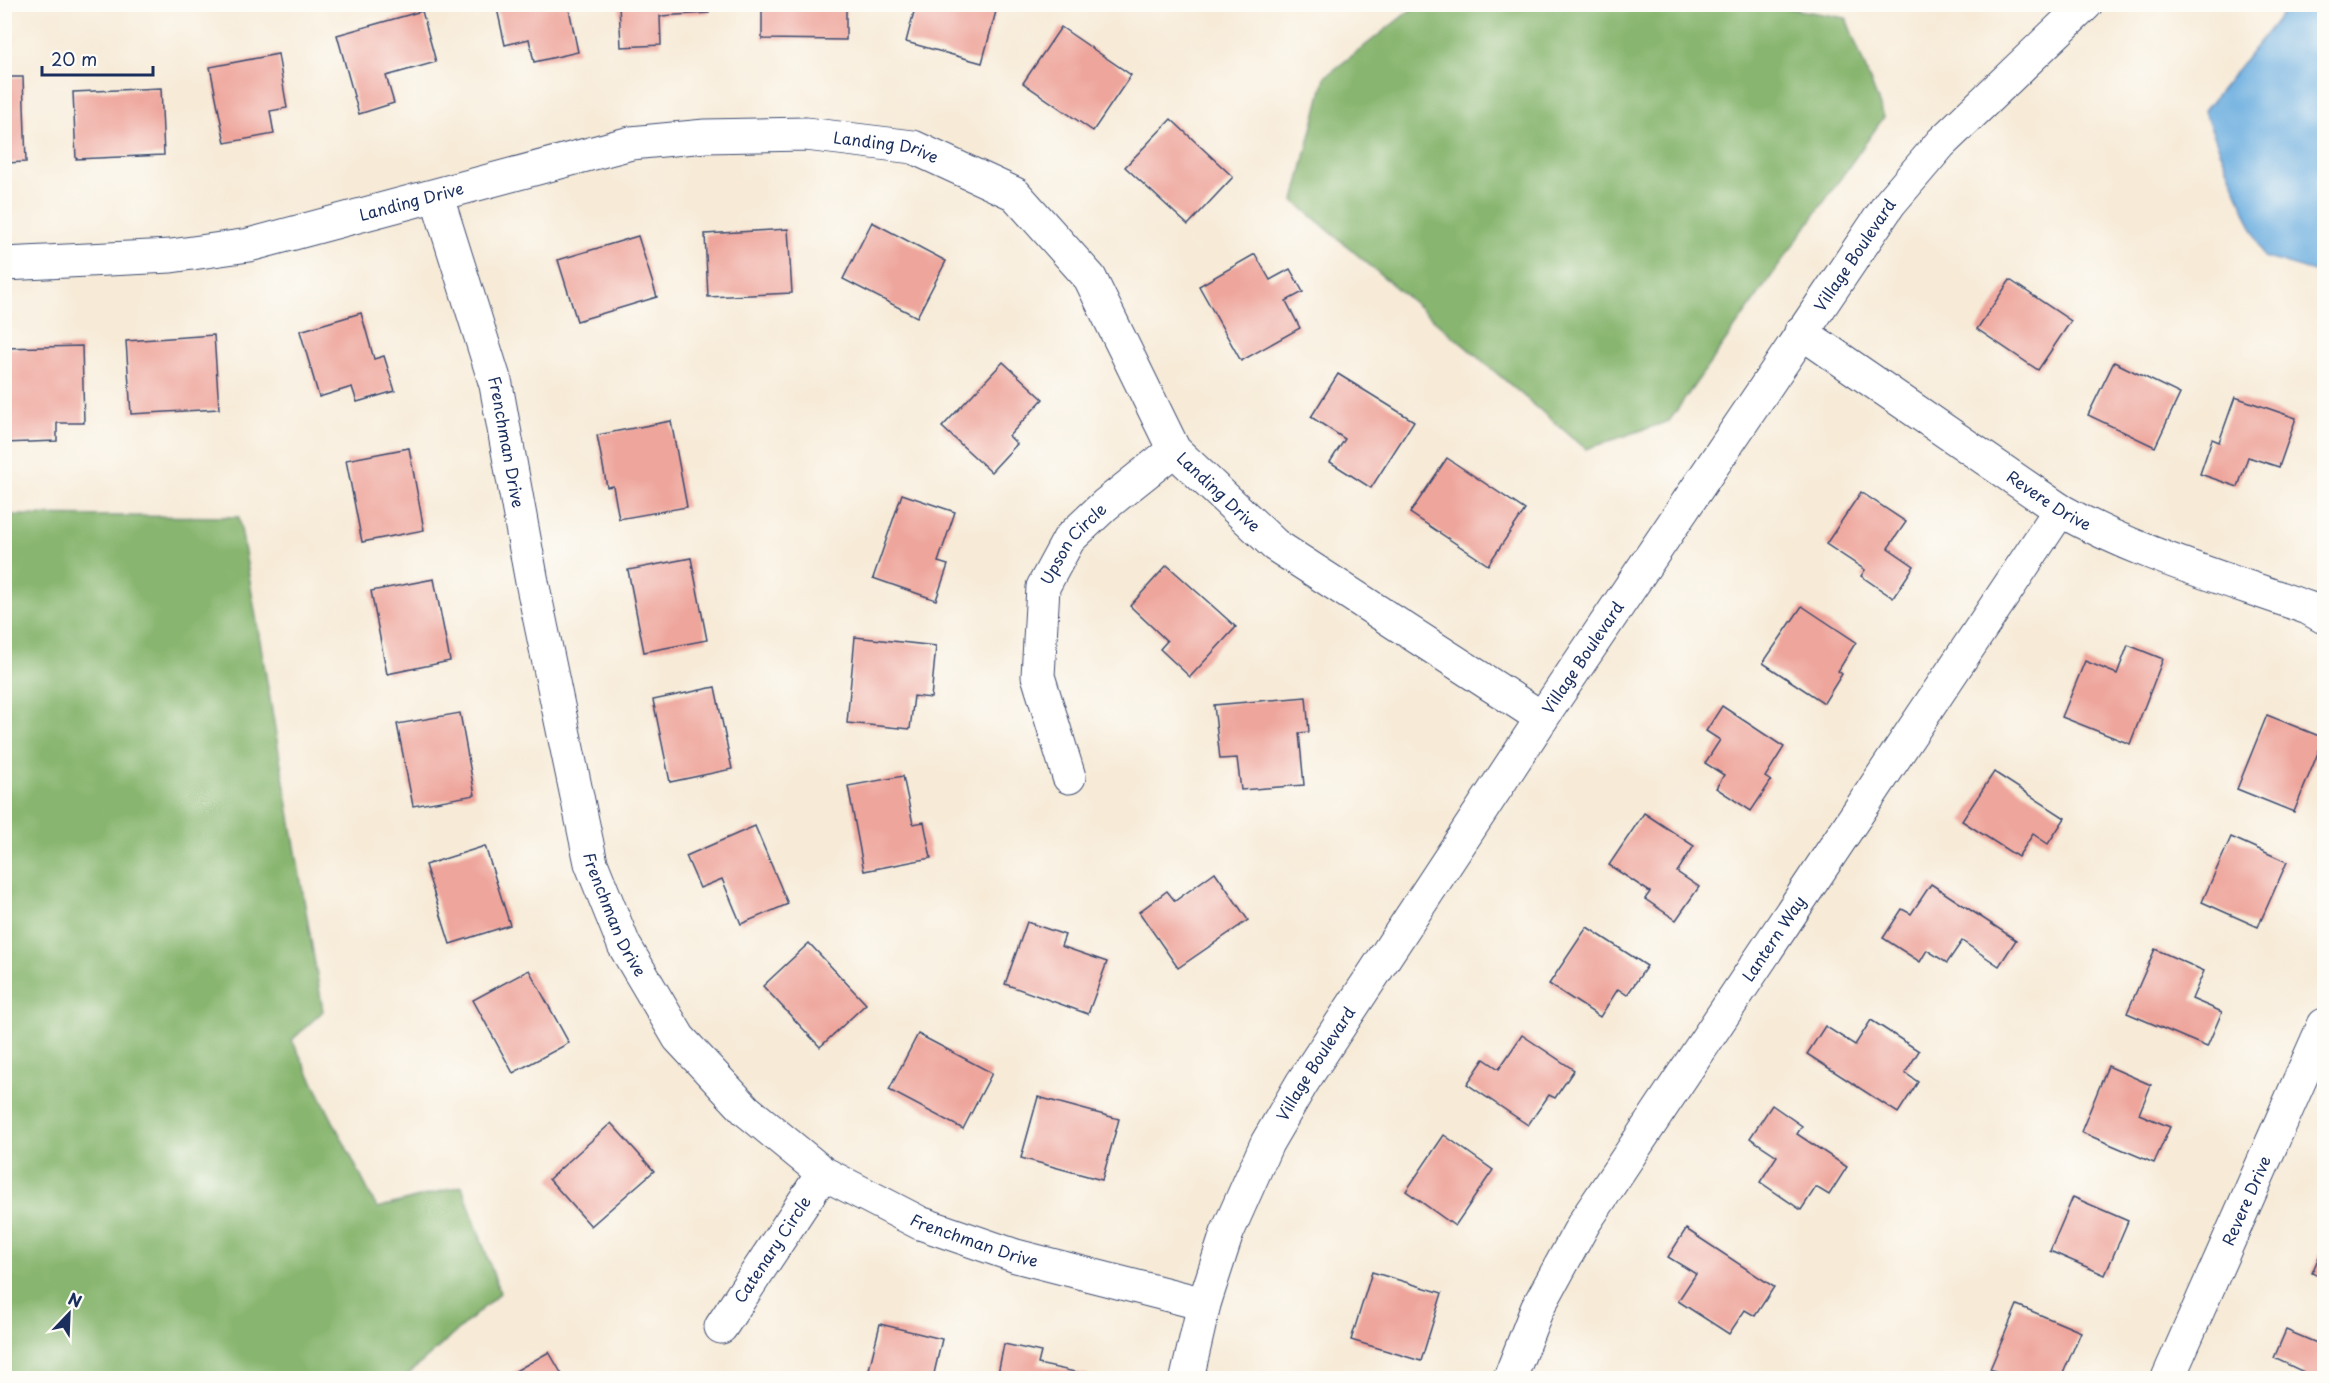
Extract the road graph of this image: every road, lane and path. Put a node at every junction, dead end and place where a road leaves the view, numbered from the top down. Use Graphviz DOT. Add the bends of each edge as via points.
graph roads {
  1 [pos="2086,4"];
  2 [pos="437,197"];
  3 [pos="4,264"];
  4 [pos="1802,332"];
  5 [pos="1174,450"];
  6 [pos="2060,510"];
  7 [pos="2325,616"];
  8 [pos="1542,718"];
  9 [pos="1069,777"];
  10 [pos="2325,1025"];
  11 [pos="823,1173"];
  12 [pos="1204,1304"];
  13 [pos="721,1327"];
  14 [pos="1187,1378"];
  15 [pos="1510,1378"];
  16 [pos="2168,1378"];
  1 -- 4 [label="street, Village Boulevard" via="1921,164"];
  2 -- 3 [label="street, Landing Drive" via="249,245 171,256"];
  2 -- 5 [label="street, Landing Drive" via="631,143 705,136 806,134 913,147 1015,194 1090,279"];
  2 -- 11 [label="street, Frenchman Drive" via="496,385 532,582 591,863 624,945 679,1038 746,1110"];
  4 -- 6 [label="street, Revere Drive"];
  4 -- 8 [label="street, Village Boulevard"];
  5 -- 8 [label="street, Landing Drive" via="1275,545"];
  5 -- 9 [label="street, Upson Circle" via="1068,539 1043,587 1038,676"];
  6 -- 7 [label="street, Revere Drive" via="2151,555"];
  6 -- 15 [label="street, Lantern Way" via="1584,1223 1546,1290"];
  8 -- 12 [label="street, Village Boulevard" via="1323,1050 1267,1143 1227,1233"];
  10 -- 16 [label="street, Revere Drive"];
  11 -- 12 [label="street, Frenchman Drive" via="920,1222 1005,1252"];
  11 -- 13 [label="street, Catenary Circle"];
  12 -- 14 [label="street, Village Boulevard"];
}
